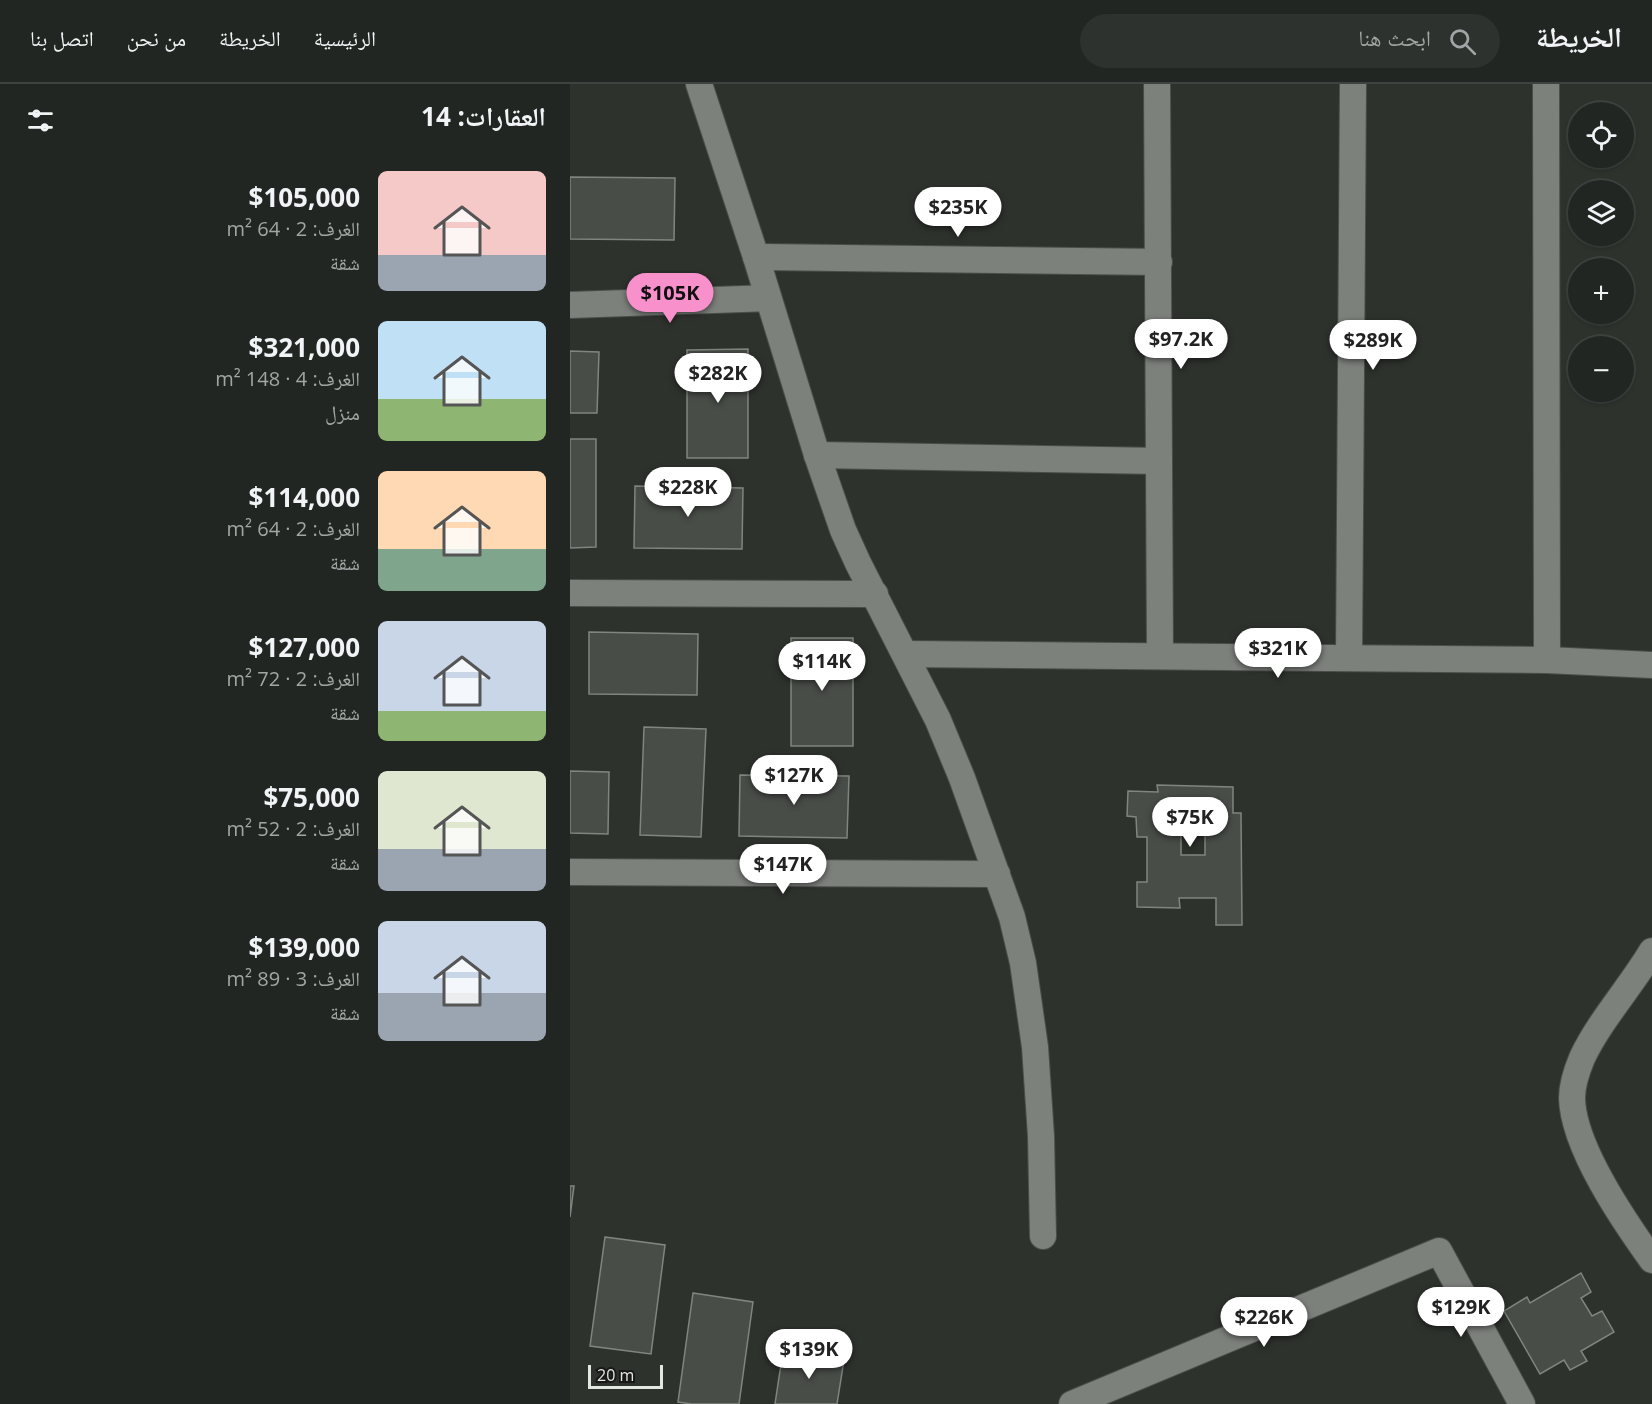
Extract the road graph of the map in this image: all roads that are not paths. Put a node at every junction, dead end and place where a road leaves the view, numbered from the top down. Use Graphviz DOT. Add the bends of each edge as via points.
graph roads {
  1 [pos="699,84"];
  2 [pos="1157,84"];
  3 [pos="1353,84"];
  4 [pos="1546,84"];
  5 [pos="756,257"];
  6 [pos="1159,262"];
  7 [pos="768,298"];
  8 [pos="570,305"];
  9 [pos="817,455"];
  10 [pos="1159,461"];
  11 [pos="570,593"];
  12 [pos="875,594"];
  13 [pos="905,654"];
  14 [pos="1160,656"];
  15 [pos="1349,658"];
  16 [pos="1547,660"];
  17 [pos="1652,665"];
  18 [pos="570,872"];
  19 [pos="997,874"];
  20 [pos="1652,951"];
  21 [pos="1043,1236"];
  22 [pos="1652,1260"];
  23 [pos="1072,1404"];
  24 [pos="1522,1404"];
  1 -- 5 [label="street"];
  2 -- 6 [label="street"];
  3 -- 15 [label="street"];
  4 -- 16 [label="street"];
  5 -- 6 [label="street"];
  5 -- 7 [label="street"];
  6 -- 10 [label="street"];
  7 -- 8 [label="street"];
  7 -- 9 [label="street"];
  9 -- 10 [label="street"];
  9 -- 12 [label="street" via="843,530"];
  10 -- 14 [label="street"];
  11 -- 12 [label="street"];
  12 -- 13 [label="street"];
  13 -- 14 [label="street"];
  13 -- 19 [label="street" via="938,720"];
  14 -- 15 [label="street"];
  15 -- 16 [label="street"];
  16 -- 17 [label="street"];
  18 -- 19 [label="street"];
  19 -- 21 [label="street" via="1012,917 1030,1005 1039,1096"];
  20 -- 22 [label="street" via="1589,1046 1572,1097 1578,1128 1592,1162"];
  23 -- 24 [label="street" via="1439,1251"];
}
